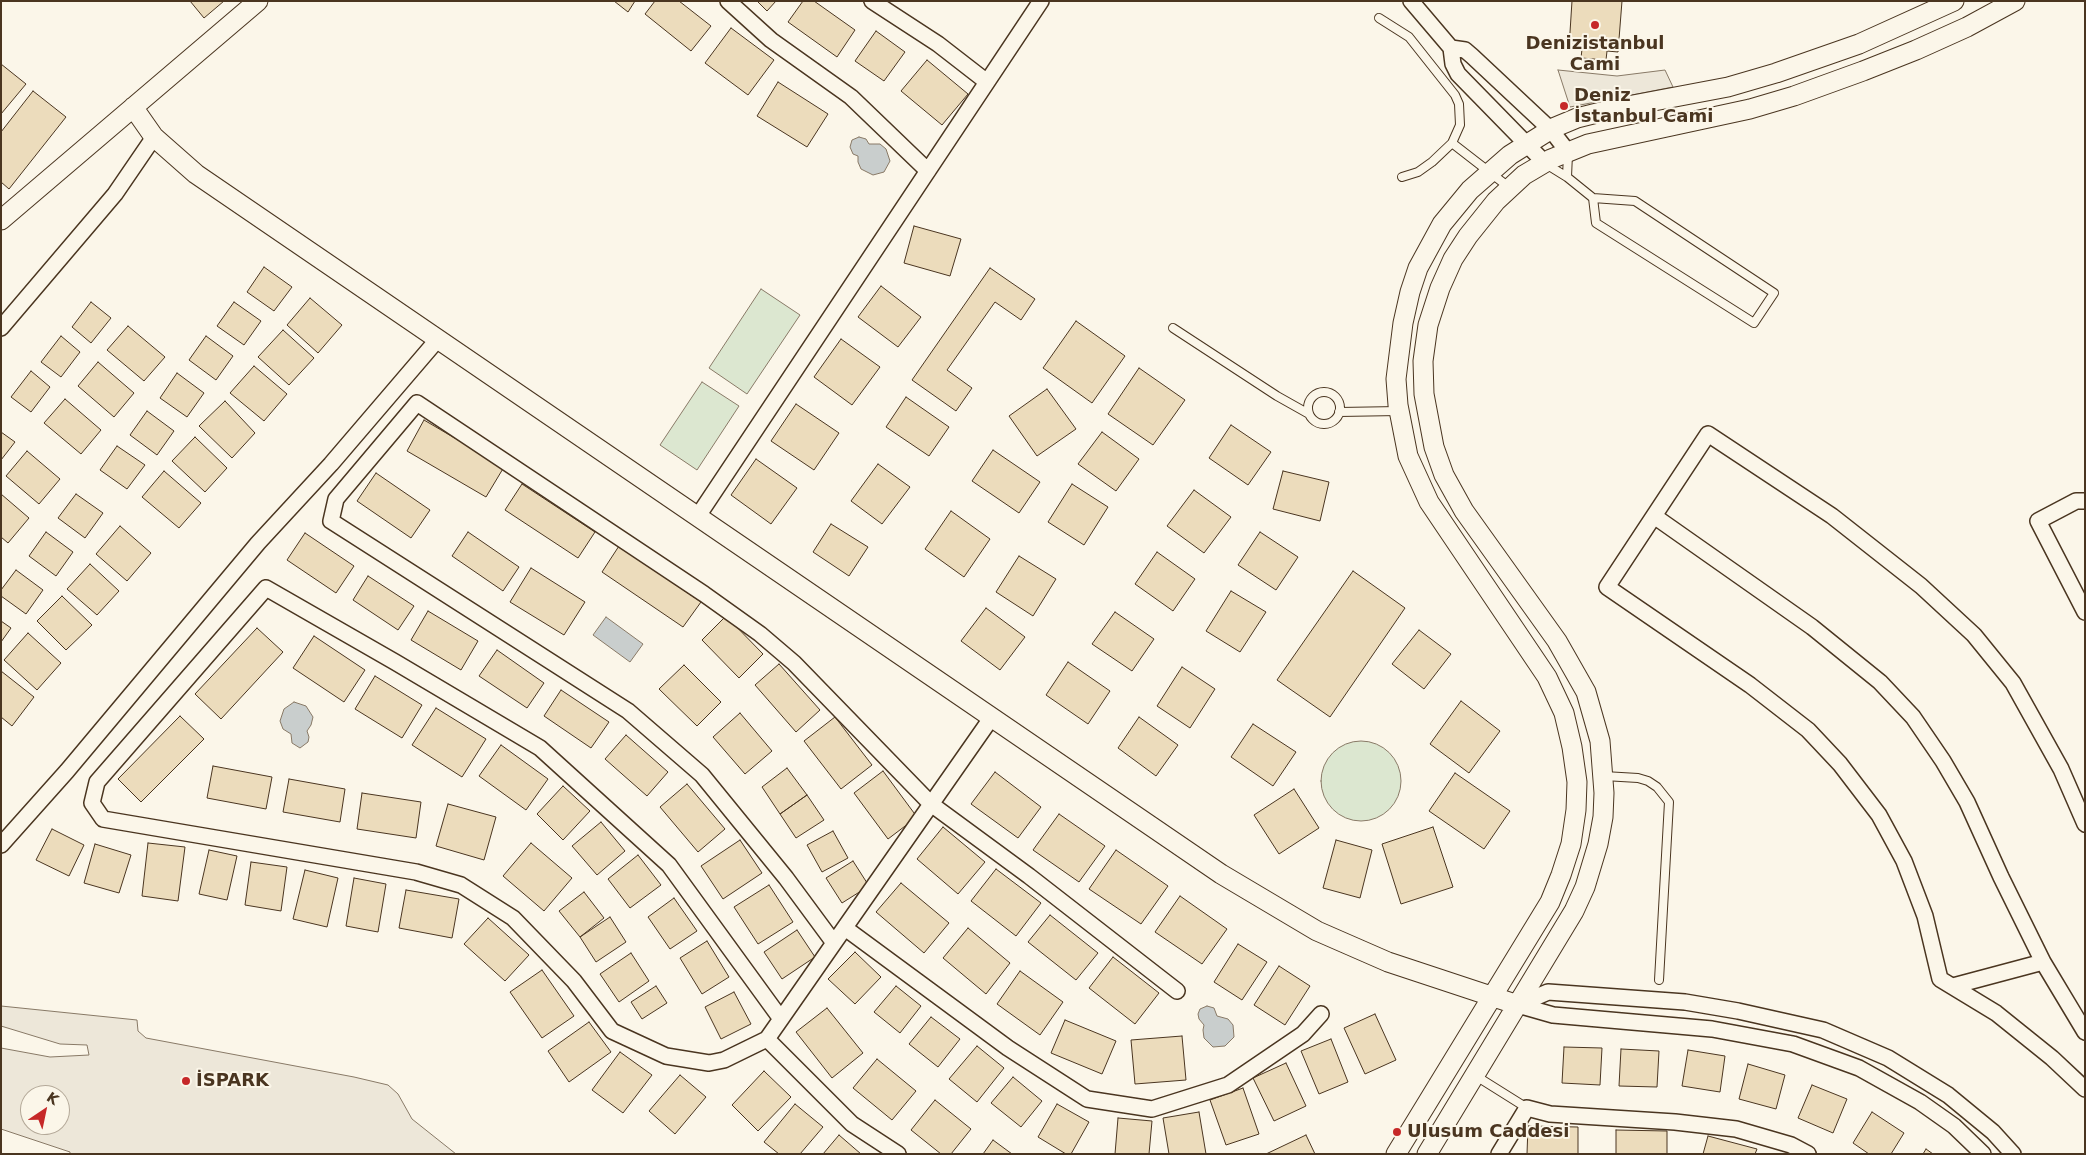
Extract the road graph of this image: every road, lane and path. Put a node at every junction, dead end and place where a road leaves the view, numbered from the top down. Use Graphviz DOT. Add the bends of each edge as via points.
graph roads {
  1 [pos="258,1"];
  2 [pos="728,1"];
  3 [pos="872,1"];
  4 [pos="1041,1"];
  5 [pos="1411,1"];
  6 [pos="1954,1"];
  7 [pos="2015,1"];
  8 [pos="1379,18"];
  9 [pos="1451,48"];
  10 [pos="987,82"];
  11 [pos="133,107"];
  12 [pos="1551,130"];
  13 [pos="154,137"];
  14 [pos="1452,143"];
  15 [pos="1527,145"];
  16 [pos="1568,152"];
  17 [pos="1545,163"];
  18 [pos="928,171"];
  19 [pos="1489,172"];
  20 [pos="1402,177"];
  21 [pos="1567,177"];
  22 [pos="1510,188"];
  23 [pos="1593,198"];
  24 [pos="1,220"];
  25 [pos="1,328"];
  26 [pos="1173,328"];
  27 [pos="438,339"];
  28 [pos="1399,411"];
  29 [pos="1340,412"];
  30 [pos="1309,414"];
  31 [pos="2085,501"];
  32 [pos="698,516"];
  33 [pos="1654,516"];
  34 [pos="2085,612"];
  35 [pos="992,717"];
  36 [pos="1603,776"];
  37 [pos="931,804"];
  38 [pos="2085,824"];
  39 [pos="1,845"];
  40 [pos="845,928"];
  41 [pos="834,943"];
  42 [pos="2043,962"];
  43 [pos="1659,980"];
  44 [pos="1953,986"];
  45 [pos="1177,991"];
  46 [pos="1492,996"];
  47 [pos="1518,1005"];
  48 [pos="1321,1014"];
  49 [pos="782,1018"];
  50 [pos="2085,1032"];
  51 [pos="767,1039"];
  52 [pos="1475,1075"];
  53 [pos="2085,1089"];
  54 [pos="1527,1108"];
  55 [pos="898,1154"];
  56 [pos="1396,1154"];
  57 [pos="1428,1154"];
  58 [pos="1499,1154"];
  59 [pos="1808,1154"];
  60 [pos="1983,1154"];
  61 [pos="2013,1154"];
  1 -- 11 [label="street"];
  2 -- 18 [label="street" via="772,40 851,97"];
  3 -- 10 [label="street" via="938,44"];
  4 -- 10 [label="street"];
  5 -- 9 [label="street"];
  6 -- 12 [label="street" via="1859,44 1776,73 1577,118"];
  7 -- 16 [label="street" via="1916,50 1794,96 1750,109 1613,137"];
  8 -- 14 [label="lane" via="1409,37 1456,95 1460,125"];
  9 -- 12 [label="street" via="1465,50"];
  9 -- 15 [label="street" via="1458,74"];
  10 -- 18 [label="street"];
  11 -- 13 [label="street"];
  11 -- 24 [label="street"];
  12 -- 15 [label="street"];
  12 -- 16 [label="street"];
  13 -- 25 [label="street" via="116,194"];
  13 -- 27 [label="street" via="196,174"];
  14 -- 19 [label="lane"];
  14 -- 20 [label="lane" via="1425,167"];
  15 -- 17 [label="street"];
  15 -- 19 [label="street"];
  16 -- 17 [label="street"];
  16 -- 21 [label="lane"];
  17 -- 21 [label="lane"];
  17 -- 22 [label="street"];
  18 -- 32 [label="street"];
  19 -- 22 [label="lane"];
  19 -- 28 [label="street" via="1442,224 1418,268 1398,352"];
  21 -- 23 [label="lane"];
  22 -- 36 [label="street" via="1468,236 1440,288 1428,325 1423,361 1424,394 1434,447 1444,475 1464,511 1557,641 1586,692 1600,741"];
  23 -- 23 [label="lane" via="1634,201 1774,293 1754,323 1596,223"];
  26 -- 30 [label="lane"];
  27 -- 32 [label="street"];
  27 -- 39 [label="street" via="252,550"];
  28 -- 29 [label="lane"];
  28 -- 46 [label="street" via="1408,456 1428,502 1547,677 1564,713 1572,747 1577,782 1576,810 1562,875 1550,902"];
  29 -- 30 [label="lane" via="1333,421 1322,424"];
  29 -- 30 [label="lane" via="1335,396 1325,392 1311,398"];
  31 -- 34 [label="street" via="2076,501 2038,522"];
  32 -- 35 [label="street"];
  33 -- 38 [label="street" via="1708,434 1832,516 1921,586 1974,635 2013,683 2061,769"];
  33 -- 42 [label="street" via="1812,627 1880,682 1913,717 1944,760"];
  33 -- 44 [label="street" via="1607,587 1750,685 1808,730 1840,764 1879,815 1904,861 1925,916 1940,979"];
  35 -- 37 [label="street"];
  35 -- 46 [label="street" via="1221,874 1317,931 1388,962"];
  36 -- 43 [label="lane" via="1648,781 1669,802"];
  36 -- 47 [label="street" via="1603,816 1585,887"];
  37 -- 40 [label="street"];
  37 -- 41 [label="street" via="794,663 760,634 417,403 336,499 331,520 628,711 702,775"];
  37 -- 45 [label="street"];
  40 -- 41 [label="street"];
  40 -- 48 [label="street" via="1008,1048 1087,1099 1152,1110 1228,1084 1303,1034"];
  41 -- 49 [label="street"];
  42 -- 44 [label="street"];
  42 -- 50 [label="street"];
  44 -- 53 [label="street" via="1996,1014"];
  46 -- 47 [label="street"];
  46 -- 56 [label="street"];
  47 -- 52 [label="street"];
  47 -- 60 [label="street" via="1553,1015 1712,1029 1792,1044 1859,1068 1920,1102 1954,1126"];
  47 -- 61 [label="street" via="1548,992 1685,1002 1823,1030 1888,1058 1948,1095 1993,1132"];
  49 -- 51 [label="street"];
  49 -- 51 [label="street" via="669,865 540,748 266,588 97,782 92,803 103,819 416,872 461,885 513,918 574,981 612,1031 666,1056 709,1063 724,1060"];
  51 -- 55 [label="street" via="852,1124"];
  52 -- 54 [label="lane"];
  52 -- 57 [label="street"];
  54 -- 58 [label="street"];
  54 -- 59 [label="street" via="1550,1114 1736,1129 1791,1145"];
}
